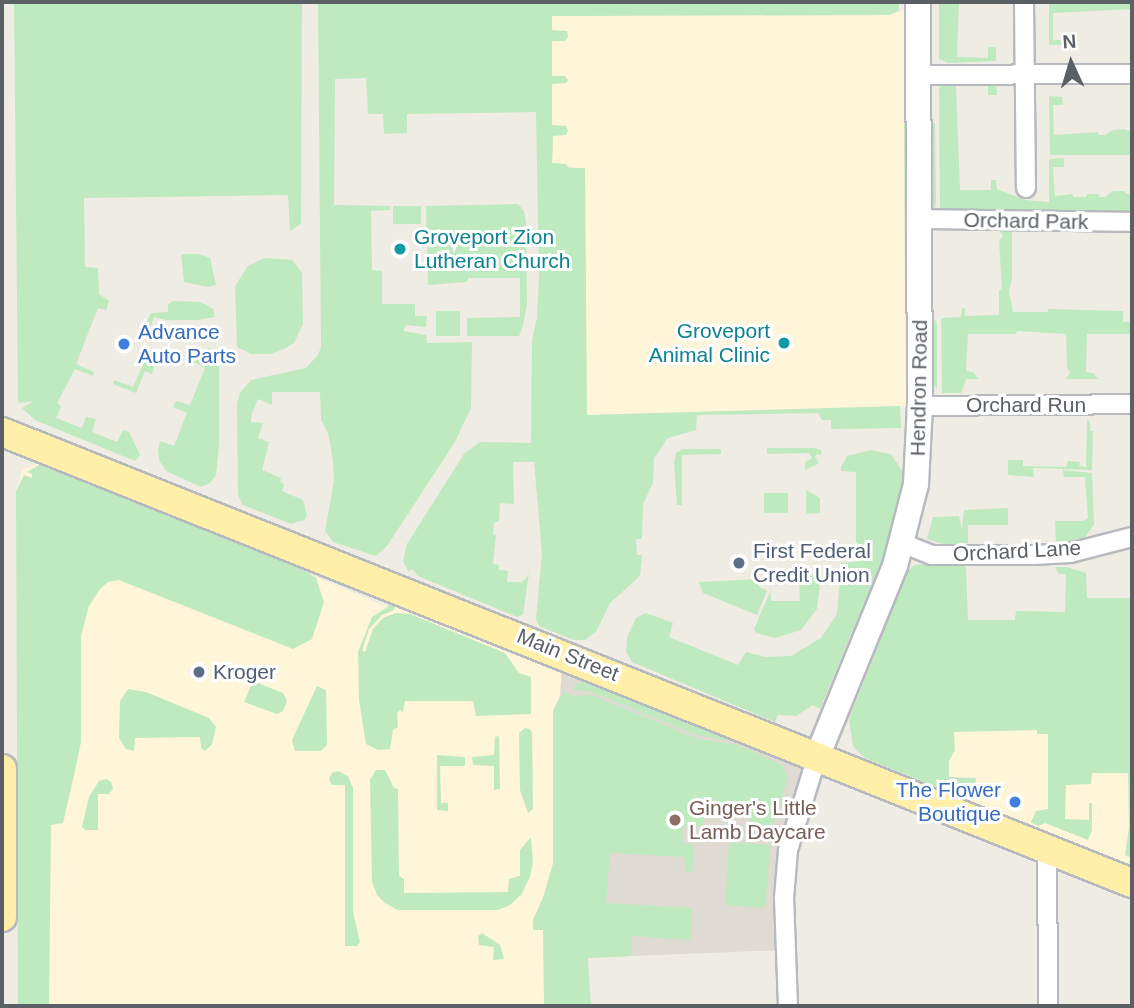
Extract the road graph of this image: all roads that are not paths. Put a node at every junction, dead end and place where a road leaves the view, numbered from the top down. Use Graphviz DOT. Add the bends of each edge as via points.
graph roads {
  1 [pos="918,2"];
  2 [pos="1024,2"];
  3 [pos="1024,74"];
  4 [pos="1132,74"];
  5 [pos="918,75"];
  6 [pos="1026,188"];
  7 [pos="919,219"];
  8 [pos="1132,222"];
  9 [pos="1132,404"];
  10 [pos="920,406"];
  11 [pos="2,432"];
  12 [pos="1132,537"];
  13 [pos="902,543"];
  14 [pos="817,757"];
  15 [pos="2,769"];
  16 [pos="1047,850"];
  17 [pos="1132,883"];
  18 [pos="2,917"];
  19 [pos="788,1006"];
  20 [pos="1048,1006"];
  1 -- 5 [label="street, Hendron Road"];
  2 -- 3 [label="street"];
  3 -- 4 [label="street"];
  3 -- 5 [label="street"];
  3 -- 6 [label="street"];
  5 -- 7 [label="street, Hendron Road"];
  7 -- 8 [label="street, Orchard Park"];
  7 -- 10 [label="street, Hendron Road"];
  9 -- 10 [label="street, Orchard Run"];
  10 -- 13 [label="street, Hendron Road" via="916,484"];
  11 -- 14 [label="main road, Main Street"];
  12 -- 13 [label="street, Orchard Lane" via="1070,552 1034,555 931,555"];
  13 -- 14 [label="street, Hendron Road"];
  14 -- 16 [label="main road, Main Street"];
  14 -- 19 [label="street" via="788,850 784,898"];
  15 -- 18 [label="main road"];
  16 -- 17 [label="main road, Main Street"];
  16 -- 20 [label="street"];
}
